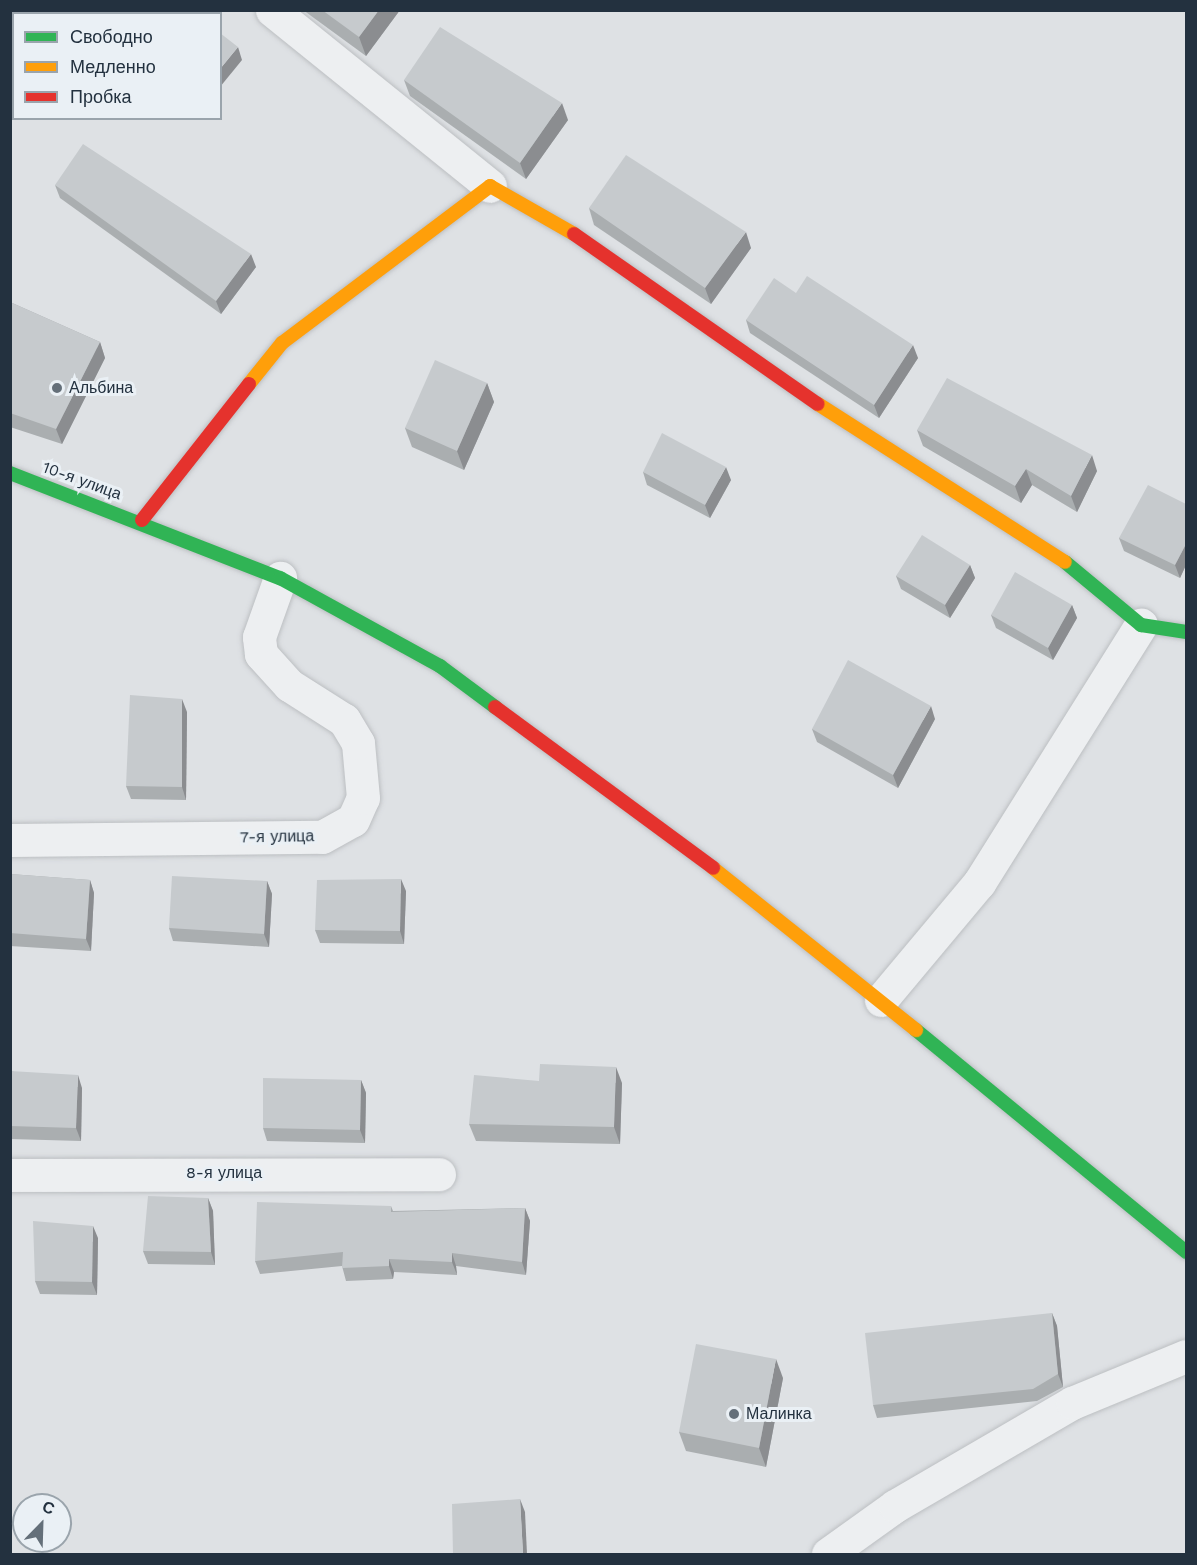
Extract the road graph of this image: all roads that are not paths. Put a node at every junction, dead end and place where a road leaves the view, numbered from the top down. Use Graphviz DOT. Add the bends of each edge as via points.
graph roads {
  1 [pos="272,10"];
  2 [pos="490,186"];
  3 [pos="10,473"];
  4 [pos="142,520"];
  5 [pos="280,578"];
  6 [pos="1140,624"];
  7 [pos="1186,632"];
  8 [pos="10,840"];
  9 [pos="880,1000"];
  10 [pos="438,1174"];
  11 [pos="10,1175"];
  12 [pos="1186,1252"];
  13 [pos="1186,1356"];
  14 [pos="828,1554"];
  1 -- 2 [label="street"];
  2 -- 4 [label="street" via="282,343"];
  2 -- 6 [label="street" via="596,247 859,433 1051,550"];
  3 -- 4 [label="street, 10-я улица"];
  4 -- 5 [label="street, 10-я улица"];
  5 -- 8 [label="street, 7-я улица" via="259,637 261,654 289,685 344,720 358,743 363,798 353,820 322,837"];
  5 -- 9 [label="street, 10-я улица" via="440,666 776,914"];
  6 -- 7 [label="street"];
  6 -- 9 [label="street" via="979,883"];
  9 -- 12 [label="street, 10-я улица"];
  10 -- 11 [label="street, 8-я улица"];
  13 -- 14 [label="street" via="1072,1403 895,1506"];
}
